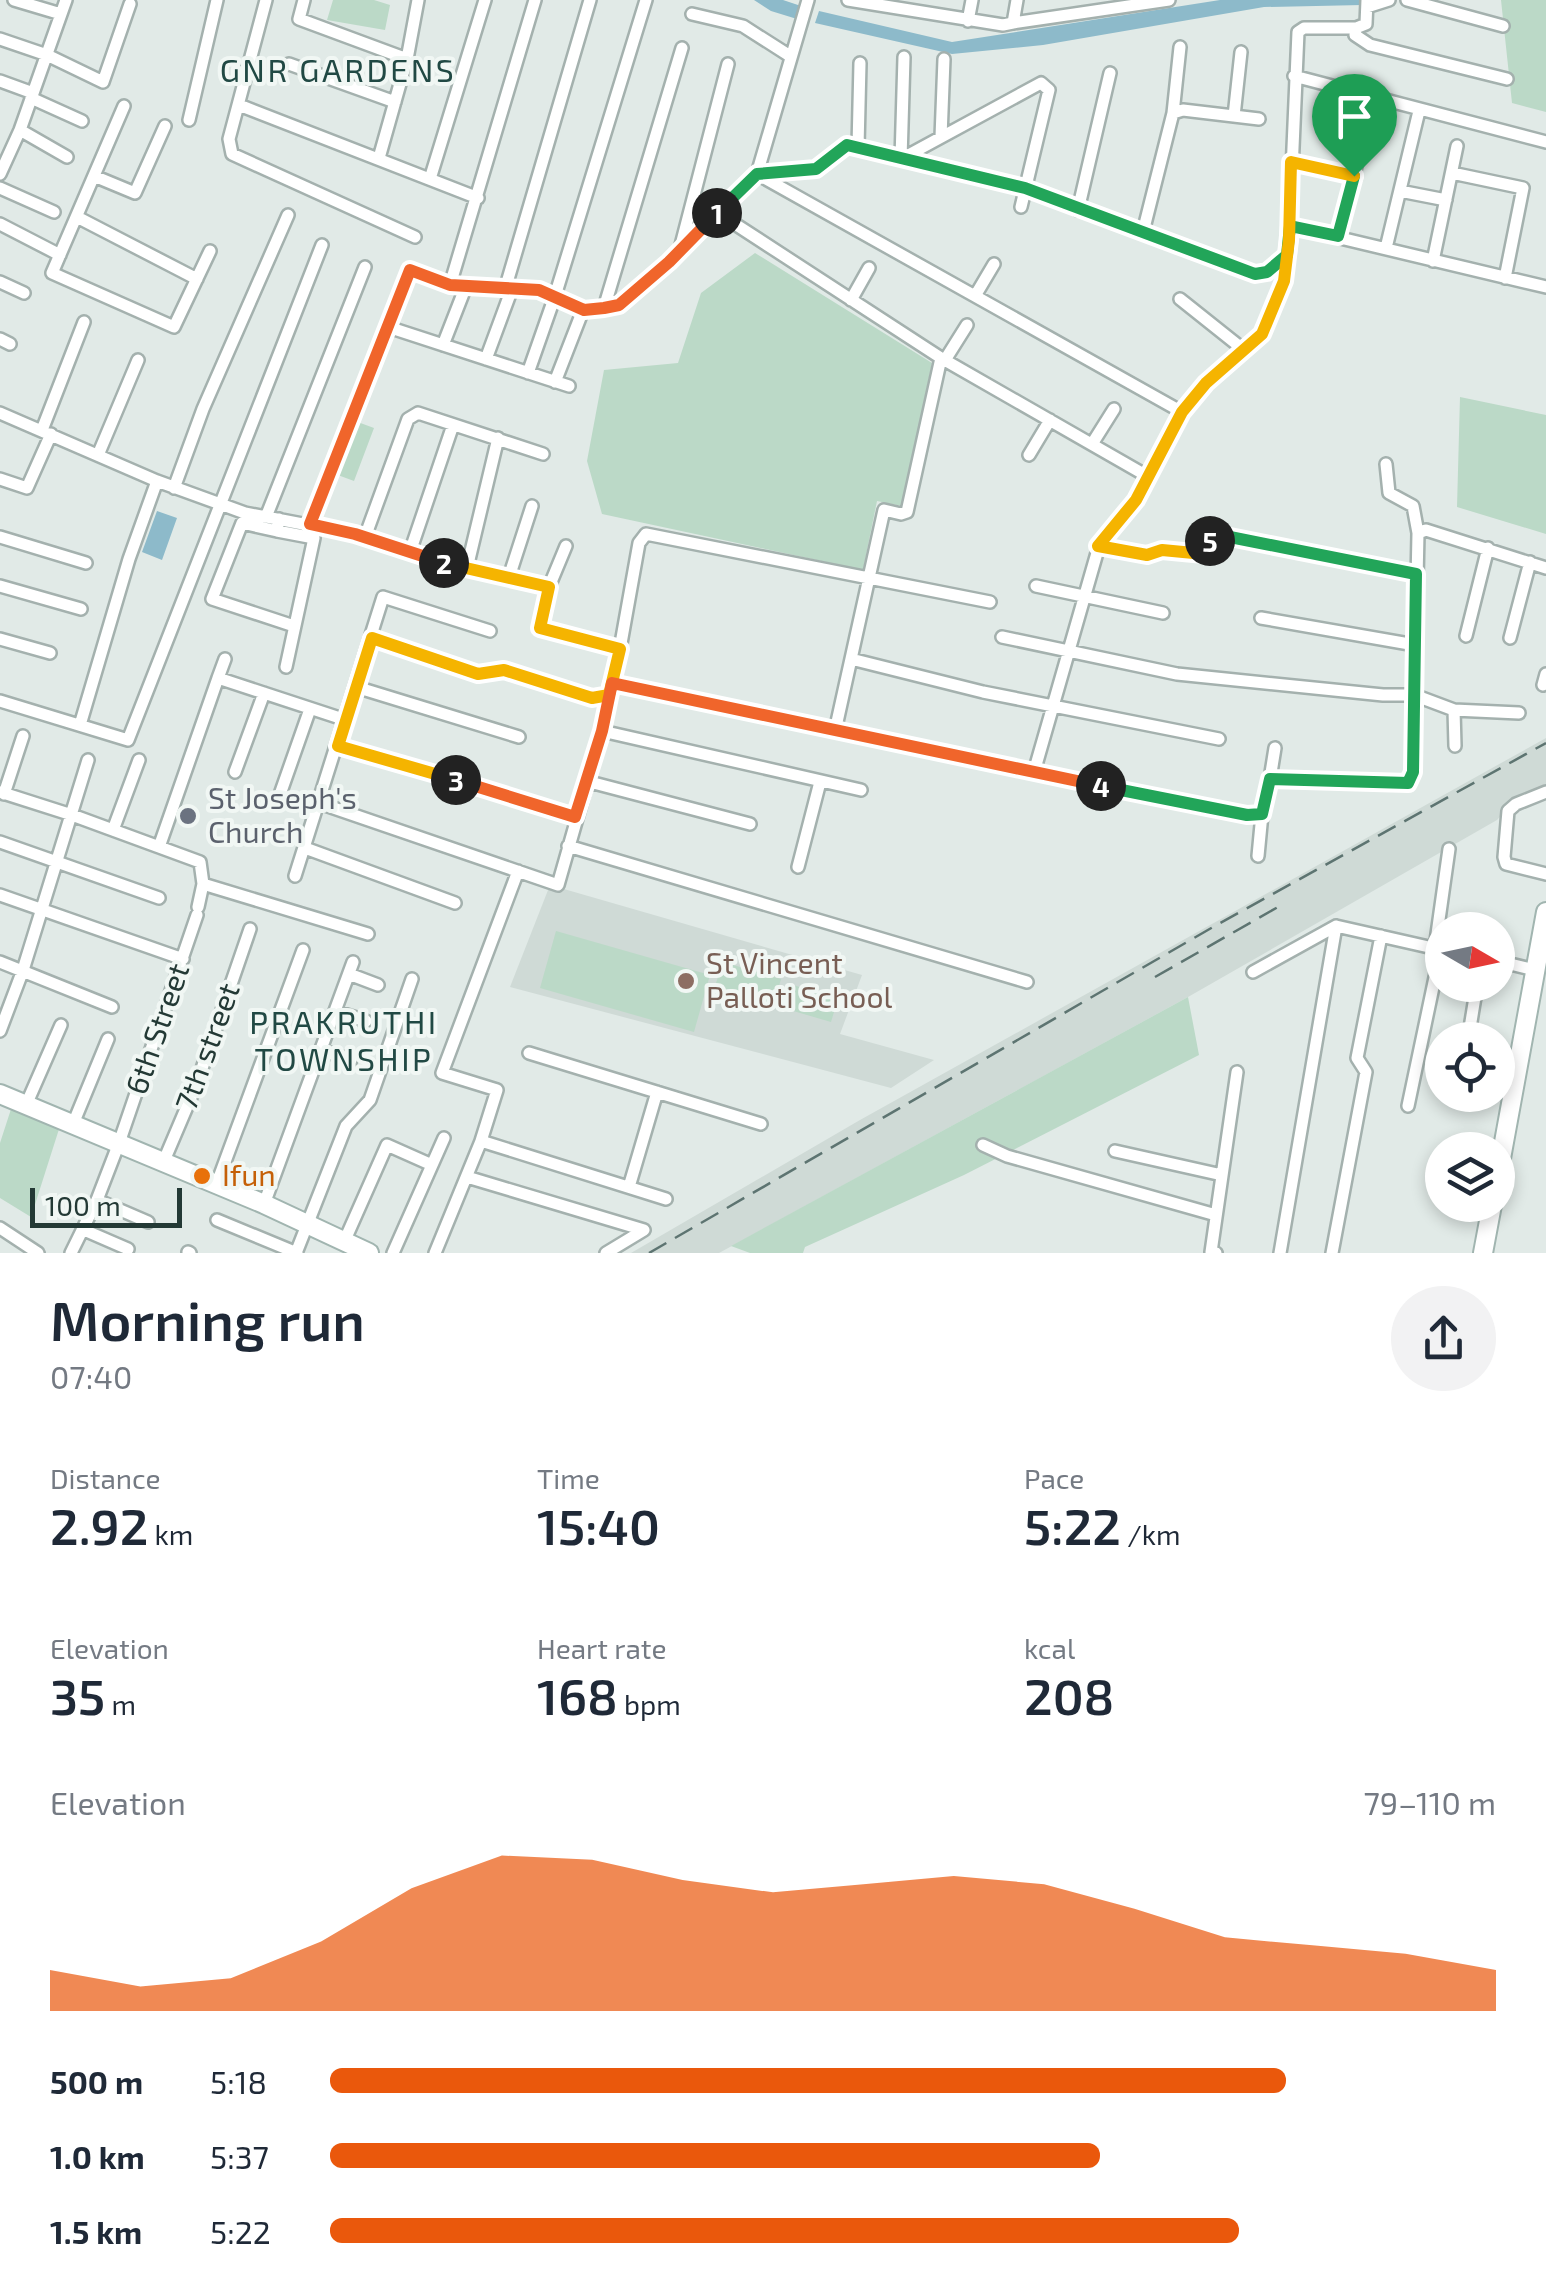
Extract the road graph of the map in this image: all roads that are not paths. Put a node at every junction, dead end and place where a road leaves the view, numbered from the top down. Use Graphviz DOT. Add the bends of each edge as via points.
graph roads {
  1 [pos="14,0"];
  2 [pos="66,0"];
  3 [pos="218,0"];
  4 [pos="266,0"];
  5 [pos="304,0"];
  6 [pos="418,0"];
  7 [pos="485,0"];
  8 [pos="535,0"];
  9 [pos="590,0"];
  10 [pos="646,0"];
  11 [pos="848,0"];
  12 [pos="972,0"];
  13 [pos="1017,0"];
  14 [pos="1168,0"];
  15 [pos="1389,0"];
  16 [pos="1407,0"];
  17 [pos="1138,2"];
  18 [pos="1367,3"];
  19 [pos="130,4"];
  20 [pos="806,6"];
  21 [pos="1096,6"];
  22 [pos="61,14"];
  23 [pos="692,14"];
  24 [pos="968,21"];
  25 [pos="1013,24"];
  26 [pos="1503,26"];
  27 [pos="1356,28"];
  28 [pos="0,39"];
  29 [pos="1180,47"];
  30 [pos="682,48"];
  31 [pos="1241,52"];
  32 [pos="47,54"];
  33 [pos="790,56"];
  34 [pos="904,57"];
  35 [pos="406,59"];
  36 [pos="944,59"];
  37 [pos="860,63"];
  38 [pos="289,64"];
  39 [pos="728,64"];
  40 [pos="1110,74"];
  41 [pos="1294,76"];
  42 [pos="1506,79"];
  43 [pos="0,81"];
  44 [pos="32,96"];
  45 [pos="395,102"];
  46 [pos="239,105"];
  47 [pos="124,106"];
  48 [pos="1419,110"];
  49 [pos="1173,113"];
  50 [pos="1234,116"];
  51 [pos="1259,119"];
  52 [pos="189,120"];
  53 [pos="82,121"];
  54 [pos="165,126"];
  55 [pos="1366,128"];
  56 [pos="20,130"];
  57 [pos="941,137"];
  58 [pos="1546,142"];
  59 [pos="1458,146"];
  60 [pos="858,147"];
  61 [pos="66,157"];
  62 [pos="380,158"];
  63 [pos="901,159"];
  64 [pos="1291,162"];
  65 [pos="1452,173"];
  66 [pos="0,174"];
  67 [pos="757,174"];
  68 [pos="94,176"];
  69 [pos="1354,176"];
  70 [pos="430,178"];
  71 [pos="0,188"];
  72 [pos="1025,188"];
  73 [pos="1400,191"];
  74 [pos="478,198"];
  75 [pos="1446,200"];
  76 [pos="1021,208"];
  77 [pos="1078,210"];
  78 [pos="54,212"];
  79 [pos="718,213"];
  80 [pos="288,215"];
  81 [pos="77,217"];
  82 [pos="0,224"];
  83 [pos="1290,226"];
  84 [pos="1143,232"];
  85 [pos="1338,236"];
  86 [pos="415,237"];
  87 [pos="322,245"];
  88 [pos="1386,248"];
  89 [pos="680,249"];
  90 [pos="210,251"];
  91 [pos="60,255"];
  92 [pos="1287,255"];
  93 [pos="1433,262"];
  94 [pos="994,264"];
  95 [pos="365,266"];
  96 [pos="869,268"];
  97 [pos="1505,278"];
  98 [pos="197,279"];
  99 [pos="0,282"];
  100 [pos="450,285"];
  101 [pos="466,286"];
  102 [pos="510,286"];
  103 [pos="1546,288"];
  104 [pos="24,293"];
  105 [pos="555,296"];
  106 [pos="976,296"];
  107 [pos="1180,299"];
  108 [pos="852,300"];
  109 [pos="604,308"];
  110 [pos="584,310"];
  111 [pos="84,322"];
  112 [pos="966,325"];
  113 [pos="388,328"];
  114 [pos="444,346"];
  115 [pos="1244,350"];
  116 [pos="486,359"];
  117 [pos="943,359"];
  118 [pos="138,360"];
  119 [pos="528,373"];
  120 [pos="556,382"];
  121 [pos="569,386"];
  122 [pos="1114,409"];
  123 [pos="1182,412"];
  124 [pos="0,413"];
  125 [pos="1050,420"];
  126 [pos="453,425"];
  127 [pos="47,432"];
  128 [pos="498,438"];
  129 [pos="1092,444"];
  130 [pos="542,454"];
  131 [pos="98,455"];
  132 [pos="1029,455"];
  133 [pos="1386,464"];
  134 [pos="1148,476"];
  135 [pos="0,478"];
  136 [pos="157,482"];
  137 [pos="174,488"];
  138 [pos="218,504"];
  139 [pos="532,506"];
  140 [pos="274,522"];
  141 [pos="310,524"];
  142 [pos="1418,533"];
  143 [pos="0,536"];
  144 [pos="365,537"];
  145 [pos="566,546"];
  146 [pos="1098,546"];
  147 [pos="1488,548"];
  148 [pos="410,552"];
  149 [pos="1530,562"];
  150 [pos="86,563"];
  151 [pos="467,568"];
  152 [pos="1546,568"];
  153 [pos="1416,574"];
  154 [pos="508,577"];
  155 [pos="869,580"];
  156 [pos="0,586"];
  157 [pos="1036,586"];
  158 [pos="549,587"];
  159 [pos="1082,598"];
  160 [pos="990,602"];
  161 [pos="81,609"];
  162 [pos="1162,614"];
  163 [pos="1261,618"];
  164 [pos="294,626"];
  165 [pos="490,630"];
  166 [pos="1466,636"];
  167 [pos="372,638"];
  168 [pos="1002,638"];
  169 [pos="1510,638"];
  170 [pos="0,639"];
  171 [pos="1415,645"];
  172 [pos="620,649"];
  173 [pos="1068,650"];
  174 [pos="50,653"];
  175 [pos="226,658"];
  176 [pos="851,659"];
  177 [pos="286,666"];
  178 [pos="218,678"];
  179 [pos="356,686"];
  180 [pos="610,689"];
  181 [pos="264,693"];
  182 [pos="1414,695"];
  183 [pos="0,701"];
  184 [pos="1052,706"];
  185 [pos="310,709"];
  186 [pos="1454,710"];
  187 [pos="1519,713"];
  188 [pos="346,720"];
  189 [pos="80,725"];
  190 [pos="602,731"];
  191 [pos="835,732"];
  192 [pos="23,736"];
  193 [pos="519,737"];
  194 [pos="1218,739"];
  195 [pos="338,746"];
  196 [pos="1456,746"];
  197 [pos="1275,748"];
  198 [pos="88,760"];
  199 [pos="139,760"];
  200 [pos="235,772"];
  201 [pos="1034,772"];
  202 [pos="1270,779"];
  203 [pos="586,781"];
  204 [pos="820,782"];
  205 [pos="861,790"];
  206 [pos="1546,792"];
  207 [pos="2,793"];
  208 [pos="277,803"];
  209 [pos="319,803"];
  210 [pos="1262,814"];
  211 [pos="72,815"];
  212 [pos="575,817"];
  213 [pos="750,824"];
  214 [pos="113,830"];
  215 [pos="0,842"];
  216 [pos="568,846"];
  217 [pos="159,847"];
  218 [pos="304,848"];
  219 [pos="1449,849"];
  220 [pos="1258,856"];
  221 [pos="58,861"];
  222 [pos="798,867"];
  223 [pos="518,871"];
  224 [pos="1546,874"];
  225 [pos="296,876"];
  226 [pos="203,884"];
  227 [pos="0,894"];
  228 [pos="159,898"];
  229 [pos="454,903"];
  230 [pos="43,910"];
  231 [pos="1443,912"];
  232 [pos="1546,912"];
  233 [pos="1336,926"];
  234 [pos="250,929"];
  235 [pos="368,934"];
  236 [pos="1380,936"];
  237 [pos="1425,946"];
  238 [pos="303,950"];
  239 [pos="182,958"];
  240 [pos="0,962"];
  241 [pos="1539,965"];
  242 [pos="23,970"];
  243 [pos="1253,972"];
  244 [pos="412,979"];
  245 [pos="1026,982"];
  246 [pos="378,985"];
  247 [pos="1429,1002"];
  248 [pos="112,1007"];
  249 [pos="335,1011"];
  250 [pos="366,1021"];
  251 [pos="61,1026"];
  252 [pos="0,1031"];
  253 [pos="108,1039"];
  254 [pos="321,1050"];
  255 [pos="530,1053"];
  256 [pos="350,1060"];
  257 [pos="1237,1072"];
  258 [pos="657,1092"];
  259 [pos="0,1094"];
  260 [pos="26,1105"];
  261 [pos="1408,1106"];
  262 [pos="72,1124"];
  263 [pos="761,1124"];
  264 [pos="1506,1132"];
  265 [pos="444,1138"];
  266 [pos="481,1141"];
  267 [pos="119,1143"];
  268 [pos="984,1145"];
  269 [pos="1115,1152"];
  270 [pos="163,1164"];
  271 [pos="432,1165"];
  272 [pos="1222,1175"];
  273 [pos="467,1177"];
  274 [pos="216,1186"];
  275 [pos="629,1187"];
  276 [pos="666,1199"];
  277 [pos="97,1200"];
  278 [pos="264,1204"];
  279 [pos="1216,1215"];
  280 [pos="217,1220"];
  281 [pos="148,1222"];
  282 [pos="1489,1222"];
  283 [pos="308,1225"];
  284 [pos="0,1228"];
  285 [pos="84,1230"];
  286 [pos="344,1242"];
  287 [pos="128,1250"];
  288 [pos="38,1253"];
  289 [pos="71,1253"];
  290 [pos="296,1253"];
  291 [pos="369,1253"];
  292 [pos="394,1253"];
  293 [pos="435,1253"];
  294 [pos="606,1253"];
  295 [pos="1216,1253"];
  296 [pos="1280,1253"];
  297 [pos="1332,1253"];
  298 [pos="1483,1253"];
  1 -- 22 [label="street"];
  2 -- 22 [label="street"];
  3 -- 52 [label="street"];
  4 -- 46 [label="street"];
  5 -- 35 [label="street" via="299,19"];
  6 -- 35 [label="street"];
  7 -- 70 [label="street"];
  8 -- 74 [label="street"];
  9 -- 102 [label="street"];
  10 -- 105 [label="street"];
  11 -- 24 [label="street"];
  12 -- 24 [label="street"];
  13 -- 25 [label="street"];
  14 -- 17 [label="street"];
  15 -- 18 [label="street"];
  16 -- 26 [label="street"];
  17 -- 21 [label="street"];
  18 -- 27 [label="street" via="1366,24"];
  19 -- 32 [label="street" via="103,82"];
  20 -- 33 [label="street"];
  21 -- 25 [label="street"];
  22 -- 32 [label="street"];
  23 -- 33 [label="street" via="742,26"];
  24 -- 25 [label="street"];
  27 -- 41 [label="street" via="1300,30"];
  27 -- 42 [label="street" via="1358,40 1370,45"];
  28 -- 32 [label="street"];
  29 -- 49 [label="street"];
  30 -- 109 [label="street"];
  31 -- 50 [label="street"];
  32 -- 44 [label="street"];
  33 -- 67 [label="street"];
  34 -- 63 [label="street"];
  35 -- 45 [label="street"];
  36 -- 57 [label="street"];
  37 -- 60 [label="street"];
  38 -- 45 [label="street"];
  39 -- 89 [label="street"];
  40 -- 77 [label="street"];
  41 -- 48 [label="street"];
  41 -- 64 [label="street"];
  43 -- 44 [label="street"];
  44 -- 53 [label="street"];
  44 -- 56 [label="street"];
  45 -- 62 [label="street"];
  46 -- 62 [label="street"];
  46 -- 86 [label="street" via="229,139 232,154"];
  47 -- 68 [label="street"];
  48 -- 58 [label="street"];
  48 -- 73 [label="street"];
  49 -- 50 [label="street"];
  49 -- 84 [label="street"];
  50 -- 51 [label="street"];
  54 -- 68 [label="street" via="135,193"];
  55 -- 69 [label="street"];
  56 -- 61 [label="street"];
  56 -- 66 [label="street"];
  57 -- 63 [label="street"];
  57 -- 72 [label="street" via="1037,83 1045,85"];
  59 -- 65 [label="street"];
  60 -- 63 [label="street"];
  60 -- 67 [label="street" via="841,148 816,169"];
  62 -- 70 [label="street"];
  63 -- 72 [label="street"];
  64 -- 69 [label="street"];
  64 -- 83 [label="street"];
  65 -- 75 [label="street"];
  65 -- 97 [label="street" via="1523,188"];
  67 -- 79 [label="street"];
  67 -- 106 [label="street"];
  68 -- 81 [label="street"];
  69 -- 85 [label="street"];
  70 -- 74 [label="street"];
  71 -- 78 [label="street"];
  72 -- 76 [label="street"];
  72 -- 77 [label="street"];
  73 -- 75 [label="street"];
  73 -- 88 [label="street"];
  74 -- 100 [label="street"];
  75 -- 93 [label="street"];
  77 -- 84 [label="street"];
  79 -- 89 [label="street"];
  79 -- 108 [label="street"];
  80 -- 137 [label="street"];
  81 -- 91 [label="street"];
  81 -- 98 [label="street"];
  82 -- 91 [label="street"];
  83 -- 85 [label="street"];
  83 -- 92 [label="street"];
  84 -- 92 [label="street" via="1255,274"];
  85 -- 88 [label="street"];
  87 -- 138 [label="street"];
  88 -- 93 [label="street"];
  89 -- 109 [label="street" via="619,305"];
  90 -- 98 [label="street"];
  91 -- 98 [label="street" via="52,273 174,327"];
  92 -- 115 [label="street" via="1262,334"];
  93 -- 97 [label="street"];
  94 -- 106 [label="street"];
  95 -- 140 [label="street"];
  96 -- 108 [label="street"];
  97 -- 103 [label="street"];
  99 -- 104 [label="street"];
  100 -- 101 [label="street"];
  100 -- 113 [label="street" via="410,270"];
  101 -- 102 [label="street"];
  101 -- 114 [label="street"];
  102 -- 105 [label="street"];
  102 -- 116 [label="street"];
  105 -- 110 [label="street"];
  105 -- 119 [label="street"];
  106 -- 123 [label="street"];
  107 -- 115 [label="street"];
  108 -- 117 [label="street"];
  109 -- 110 [label="street"];
  110 -- 120 [label="street"];
  111 -- 127 [label="street"];
  112 -- 117 [label="street"];
  113 -- 114 [label="street"];
  113 -- 141 [label="street"];
  114 -- 116 [label="street"];
  115 -- 123 [label="street"];
  116 -- 119 [label="street"];
  117 -- 125 [label="street"];
  117 -- 155 [label="street" via="907,512 884,510"];
  118 -- 131 [label="street"];
  119 -- 120 [label="street"];
  120 -- 121 [label="street"];
  122 -- 129 [label="street"];
  123 -- 134 [label="street"];
  124 -- 127 [label="street"];
  125 -- 129 [label="street"];
  125 -- 132 [label="street"];
  126 -- 128 [label="street"];
  126 -- 144 [label="street" via="418,412 408,419"];
  126 -- 148 [label="street"];
  127 -- 131 [label="street"];
  127 -- 135 [label="street" via="27,488"];
  128 -- 130 [label="street"];
  128 -- 151 [label="street"];
  129 -- 134 [label="street"];
  131 -- 136 [label="street"];
  133 -- 142 [label="street" via="1389,493 1413,506"];
  134 -- 146 [label="street"];
  136 -- 137 [label="street"];
  136 -- 189 [label="street"];
  137 -- 138 [label="street"];
  138 -- 140 [label="street"];
  138 -- 189 [label="street" via="128,740"];
  139 -- 154 [label="street"];
  140 -- 141 [label="street"];
  140 -- 164 [label="street" via="314,538"];
  140 -- 164 [label="street" via="242,523 212,599"];
  141 -- 144 [label="street"];
  142 -- 147 [label="street"];
  142 -- 153 [label="street"];
  143 -- 150 [label="street"];
  144 -- 148 [label="street"];
  145 -- 158 [label="street"];
  146 -- 153 [label="street" via="1147,555 1204,554 1215,534"];
  146 -- 159 [label="street"];
  147 -- 149 [label="street"];
  147 -- 166 [label="street"];
  148 -- 151 [label="street"];
  149 -- 152 [label="street"];
  149 -- 169 [label="street"];
  151 -- 154 [label="street"];
  153 -- 171 [label="street"];
  154 -- 158 [label="street"];
  155 -- 160 [label="street"];
  155 -- 172 [label="street" via="646,534"];
  155 -- 176 [label="street"];
  156 -- 161 [label="street"];
  157 -- 159 [label="street"];
  158 -- 172 [label="street" via="540,628"];
  159 -- 162 [label="street"];
  159 -- 173 [label="street"];
  163 -- 171 [label="street"];
  164 -- 177 [label="street"];
  165 -- 167 [label="street" via="383,596"];
  167 -- 179 [label="street"];
  167 -- 180 [label="street" via="478,674 504,670 592,698"];
  168 -- 173 [label="street"];
  170 -- 174 [label="street"];
  171 -- 182 [label="street"];
  172 -- 180 [label="street"];
  173 -- 182 [label="street" via="1177,674"];
  173 -- 184 [label="street"];
  175 -- 178 [label="street"];
  176 -- 184 [label="street"];
  176 -- 191 [label="street"];
  178 -- 181 [label="street"];
  178 -- 217 [label="street"];
  179 -- 188 [label="street"];
  179 -- 193 [label="street"];
  180 -- 190 [label="street"];
  180 -- 191 [label="street"];
  181 -- 185 [label="street"];
  181 -- 200 [label="street"];
  182 -- 186 [label="street"];
  182 -- 202 [label="street" via="1408,783"];
  183 -- 189 [label="street"];
  184 -- 194 [label="street"];
  184 -- 201 [label="street"];
  185 -- 188 [label="street"];
  185 -- 208 [label="street"];
  186 -- 187 [label="street"];
  186 -- 196 [label="street"];
  188 -- 195 [label="street"];
  190 -- 203 [label="street"];
  190 -- 204 [label="street"];
  191 -- 201 [label="street"];
  192 -- 207 [label="street"];
  195 -- 209 [label="street"];
  195 -- 212 [label="street"];
  197 -- 202 [label="street"];
  198 -- 211 [label="street"];
  199 -- 214 [label="street"];
  201 -- 210 [label="street"];
  202 -- 210 [label="street"];
  203 -- 212 [label="street"];
  203 -- 213 [label="street"];
  204 -- 205 [label="street"];
  204 -- 222 [label="street"];
  206 -- 224 [label="street" via="1508,812 1504,857 1512,868"];
  207 -- 211 [label="street"];
  209 -- 218 [label="street"];
  209 -- 223 [label="street"];
  210 -- 220 [label="street"];
  211 -- 214 [label="street"];
  211 -- 221 [label="street"];
  212 -- 216 [label="street"];
  214 -- 217 [label="street"];
  215 -- 221 [label="street"];
  216 -- 223 [label="street" via="558,885"];
  216 -- 245 [label="street"];
  217 -- 226 [label="street" via="200,862"];
  218 -- 225 [label="street"];
  218 -- 229 [label="street"];
  219 -- 231 [label="street"];
  221 -- 228 [label="street"];
  221 -- 230 [label="street"];
  223 -- 266 [label="street" via="442,1073 497,1090"];
  226 -- 235 [label="street"];
  226 -- 239 [label="street, 6th Street"];
  227 -- 230 [label="street"];
  230 -- 239 [label="street"];
  230 -- 242 [label="street"];
  232 -- 241 [label="street"];
  233 -- 236 [label="street"];
  233 -- 243 [label="street"];
  233 -- 296 [label="street"];
  234 -- 270 [label="street, 7th street"];
  236 -- 237 [label="street"];
  236 -- 297 [label="street" via="1358,1058 1366,1072"];
  238 -- 274 [label="street"];
  239 -- 267 [label="street, 6th Street"];
  240 -- 242 [label="street"];
  241 -- 264 [label="street"];
  242 -- 248 [label="street"];
  242 -- 252 [label="street"];
  244 -- 283 [label="street" via="370,1100 346,1126"];
  246 -- 249 [label="street" via="351,968"];
  247 -- 261 [label="street"];
  249 -- 250 [label="street"];
  249 -- 254 [label="street"];
  251 -- 260 [label="street"];
  253 -- 262 [label="street"];
  254 -- 256 [label="street"];
  254 -- 278 [label="street"];
  255 -- 258 [label="street"];
  257 -- 272 [label="street"];
  258 -- 263 [label="street"];
  258 -- 275 [label="street"];
  259 -- 260 [label="street"];
  260 -- 262 [label="street"];
  262 -- 267 [label="street"];
  265 -- 271 [label="street"];
  266 -- 273 [label="street"];
  266 -- 275 [label="street"];
  267 -- 270 [label="street"];
  267 -- 277 [label="street, 6th Street"];
  268 -- 279 [label="street"];
  269 -- 272 [label="street"];
  270 -- 274 [label="street"];
  271 -- 286 [label="street" via="387,1145"];
  271 -- 292 [label="street"];
  272 -- 279 [label="street"];
  273 -- 293 [label="street"];
  273 -- 294 [label="street" via="644,1230"];
  274 -- 278 [label="street"];
  275 -- 276 [label="street"];
  277 -- 281 [label="street"];
  277 -- 285 [label="street, 6th Street"];
  278 -- 283 [label="street"];
  279 -- 295 [label="street"];
  280 -- 290 [label="street"];
  282 -- 298 [label="street"];
  283 -- 286 [label="street"];
  283 -- 290 [label="street"];
  284 -- 288 [label="street"];
  285 -- 287 [label="street"];
  285 -- 289 [label="street, 6th Street"];
  286 -- 291 [label="street"];
}
